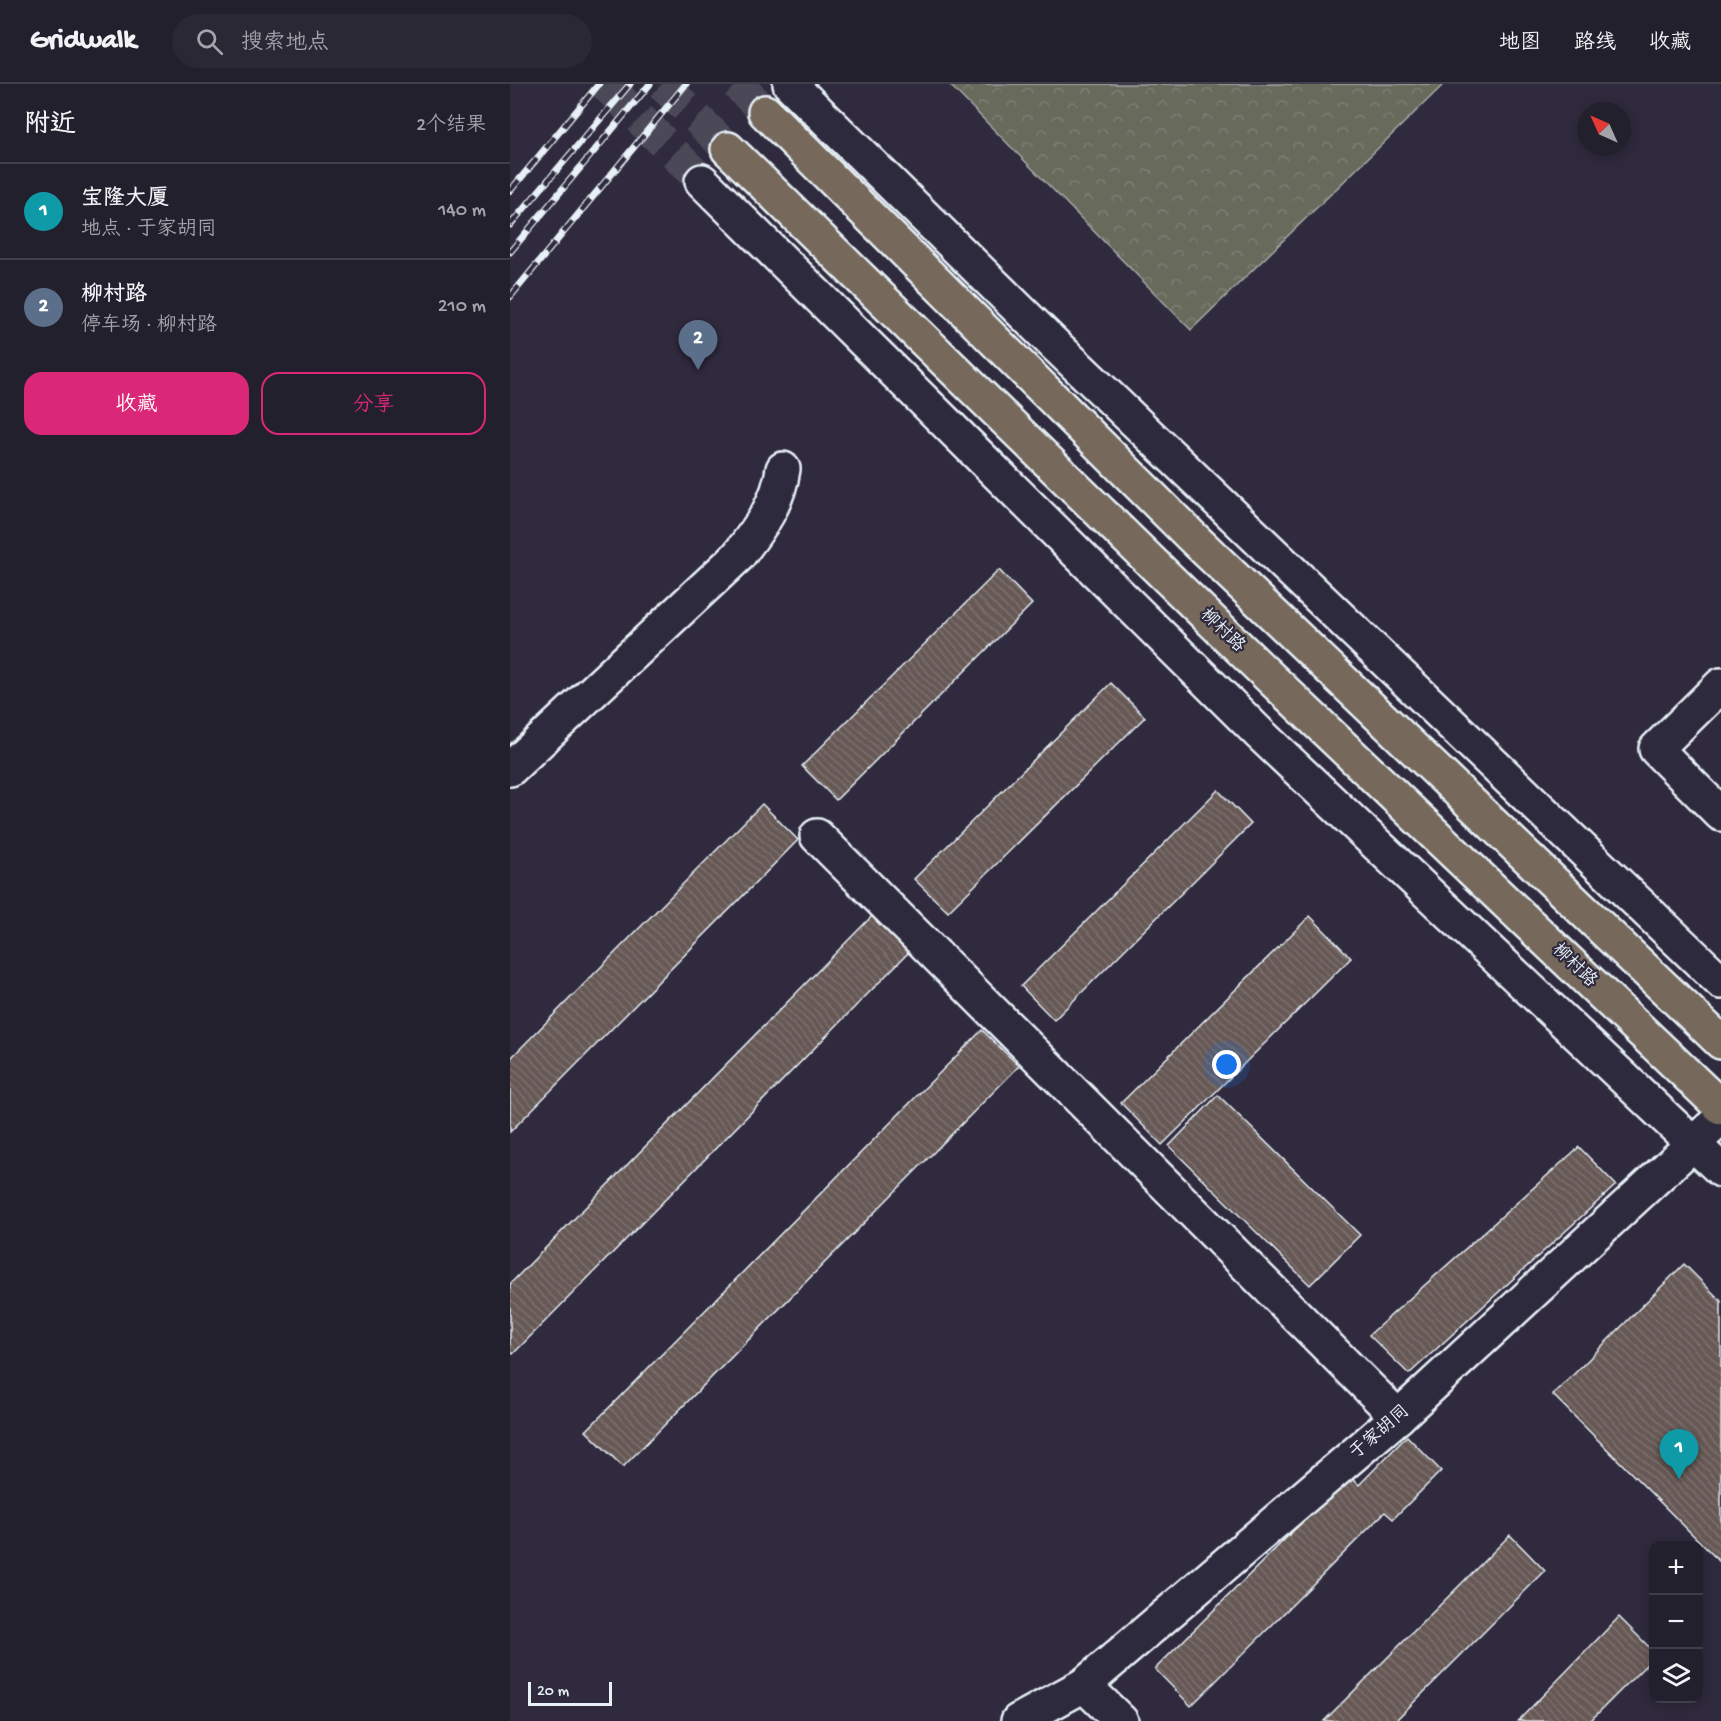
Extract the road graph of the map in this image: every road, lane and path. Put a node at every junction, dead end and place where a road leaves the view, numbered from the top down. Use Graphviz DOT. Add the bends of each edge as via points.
graph roads {
  1 [pos="790,84"];
  2 [pos="765,112"];
  3 [pos="729,149"];
  4 [pos="702,182"];
  5 [pos="783,470"];
  6 [pos="1721,685"];
  7 [pos="510,769"];
  8 [pos="1721,814"];
  9 [pos="817,836"];
  10 [pos="1721,982"];
  11 [pos="1721,1042"];
  12 [pos="1721,1107"];
  13 [pos="1721,1118"];
  14 [pos="1695,1144"];
  15 [pos="1721,1170"];
  16 [pos="1398,1417"];
  17 [pos="1084,1685"];
  18 [pos="1018,1721"];
  19 [pos="1121,1721"];
  1 -- 10 [label="street" via="1052,342"];
  2 -- 11 [label="main road" via="1191,536"];
  3 -- 12 [label="main road, 柳村路" via="1257,666"];
  4 -- 14 [label="street" via="1260,734"];
  5 -- 7 [label="street" via="780,491 765,521 738,556"];
  6 -- 8 [label="street" via="1656,749"];
  9 -- 16 [label="street"];
  13 -- 14 [label="street, 于家胡同"];
  14 -- 15 [label="street"];
  14 -- 16 [label="street, 于家胡同"];
  16 -- 17 [label="street, 于家胡同"];
  17 -- 18 [label="street, 于家胡同"];
  17 -- 19 [label="street"];
}
